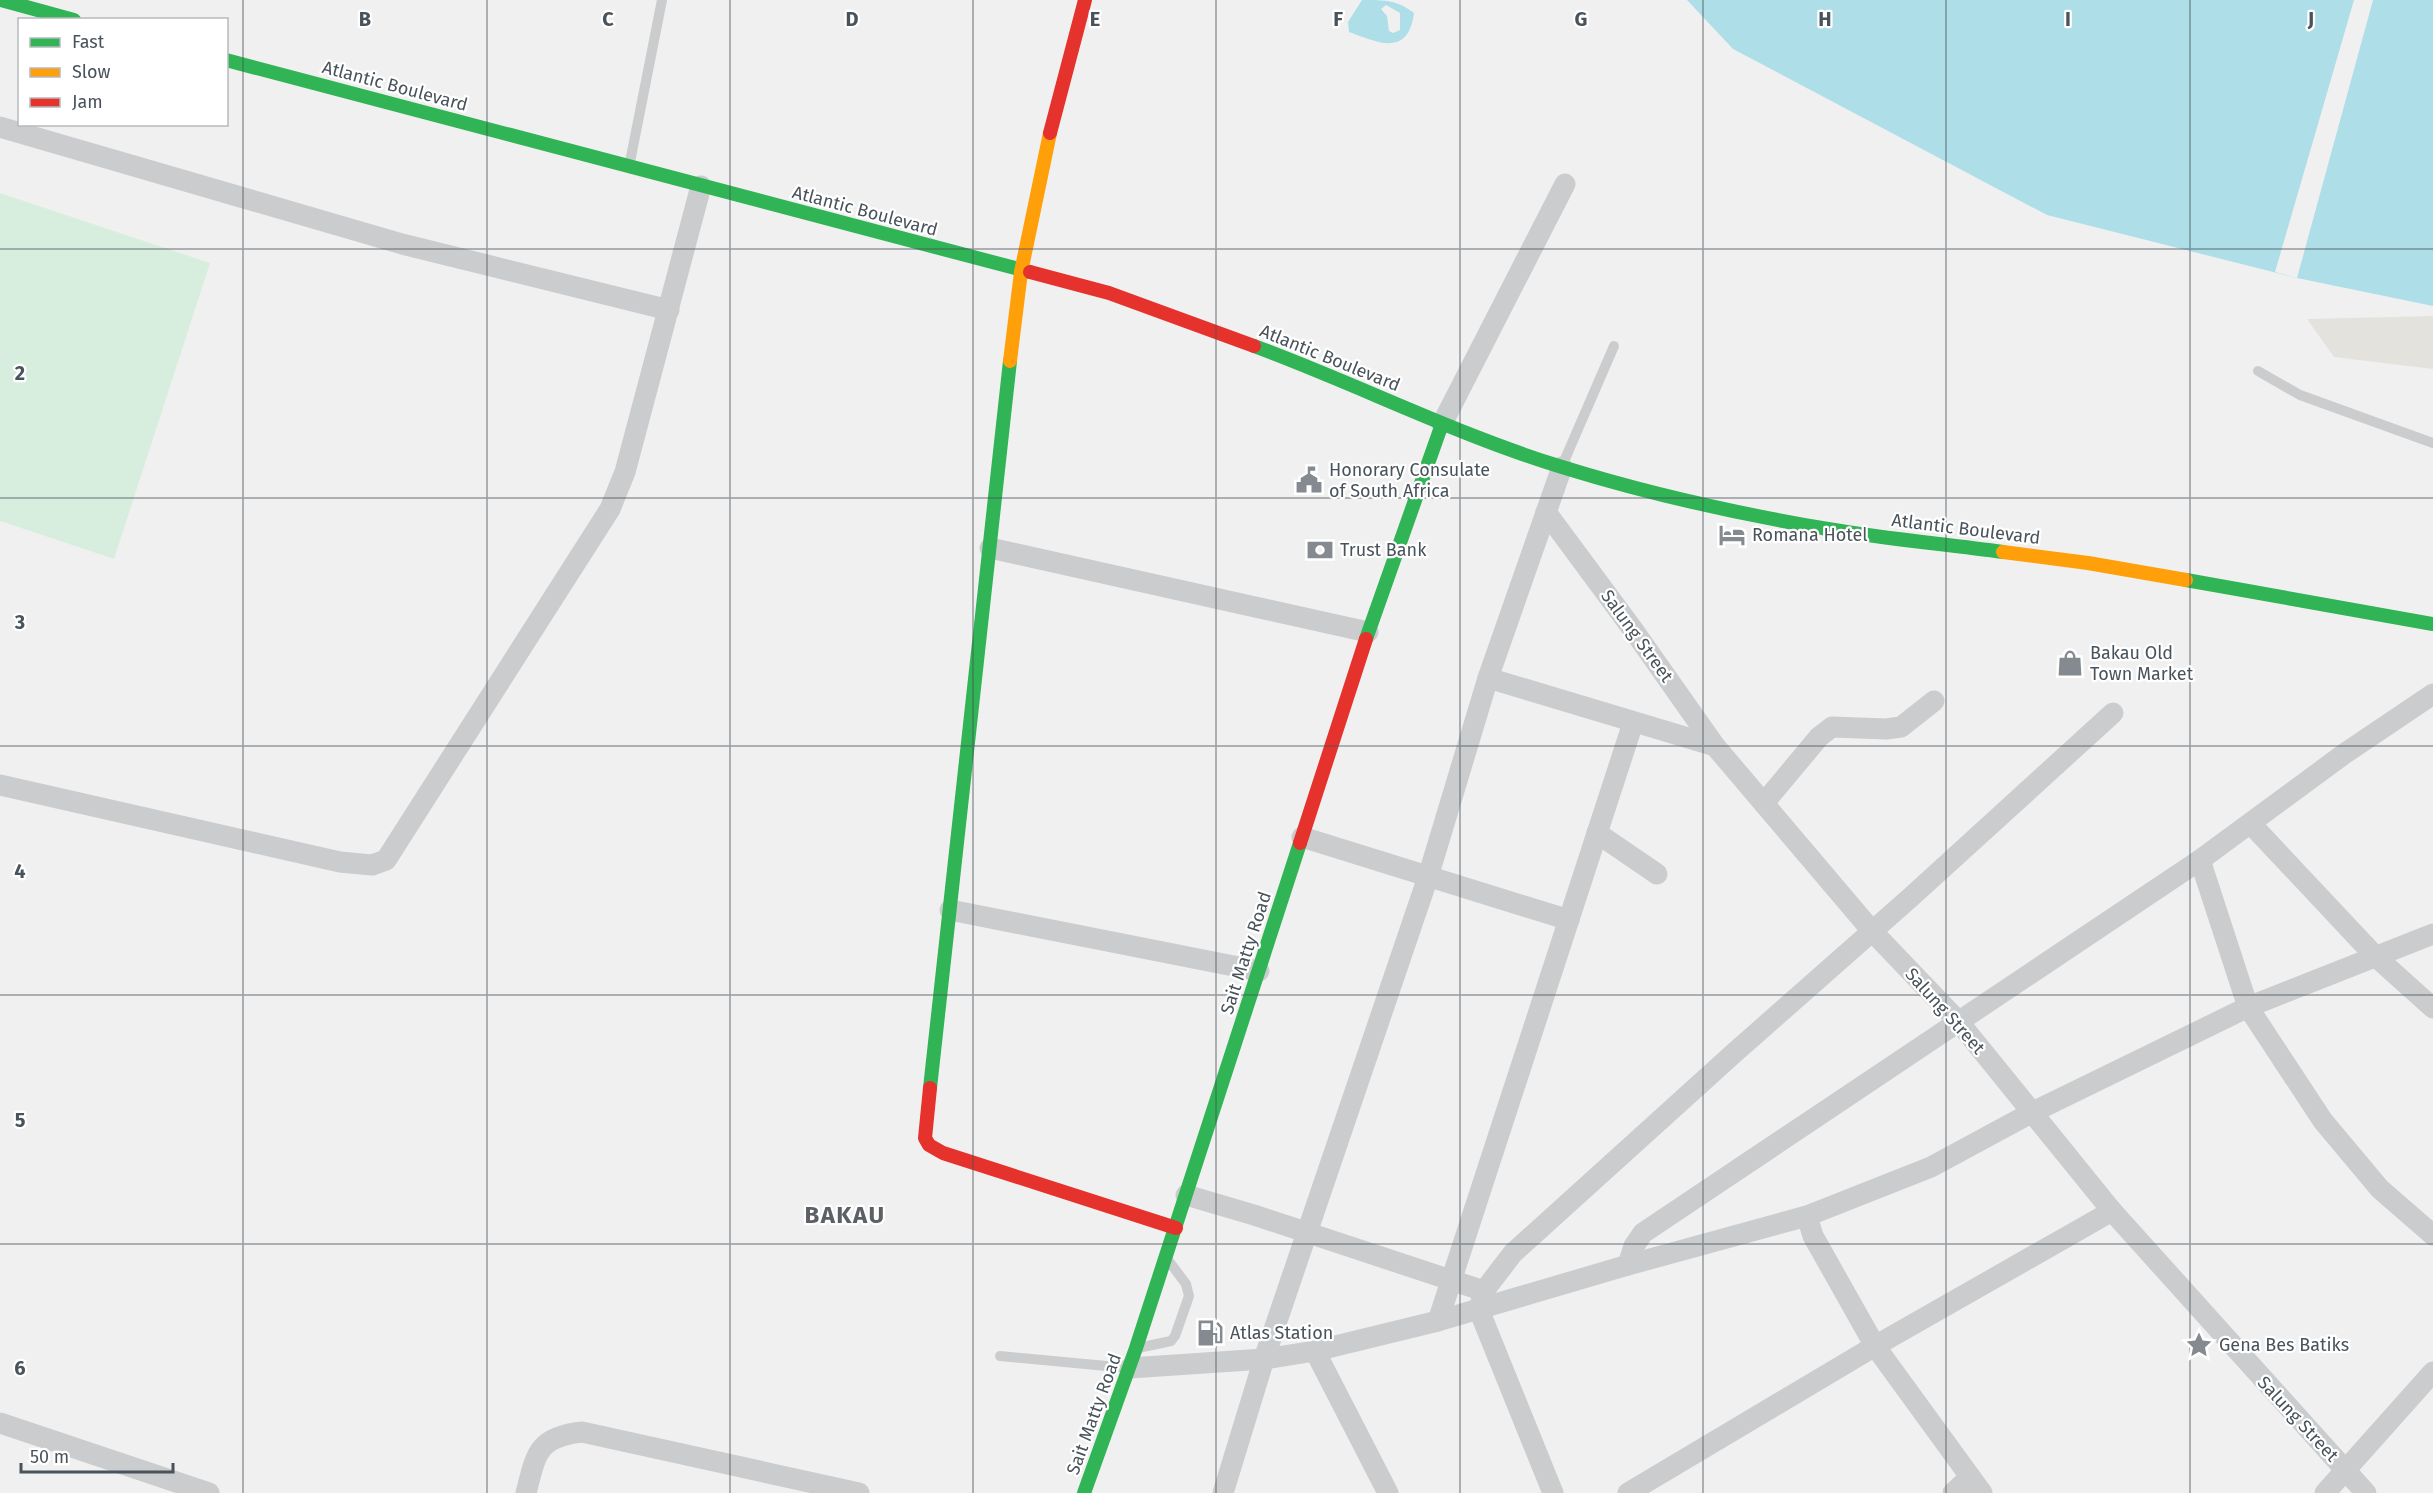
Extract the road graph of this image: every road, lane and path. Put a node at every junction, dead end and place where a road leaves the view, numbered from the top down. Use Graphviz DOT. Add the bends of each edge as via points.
graph roads {
  1 [pos="0,0"];
  2 [pos="662,0"];
  3 [pos="1085,0"];
  4 [pos="36,5"];
  5 [pos="69,18"];
  6 [pos="228,61"];
  7 [pos="0,127"];
  8 [pos="629,167"];
  9 [pos="1565,184"];
  10 [pos="701,186"];
  11 [pos="1021,270"];
  12 [pos="669,310"];
  13 [pos="1614,346"];
  14 [pos="2258,371"];
  15 [pos="1442,424"];
  16 [pos="2433,443"];
  17 [pos="1562,467"];
  18 [pos="1546,512"];
  19 [pos="990,548"];
  20 [pos="2433,624"];
  21 [pos="1368,632"];
  22 [pos="1488,678"];
  23 [pos="2433,694"];
  24 [pos="1934,701"];
  25 [pos="2113,713"];
  26 [pos="1633,723"];
  27 [pos="1715,746"];
  28 [pos="0,785"];
  29 [pos="1764,803"];
  30 [pos="2251,824"];
  31 [pos="1597,833"];
  32 [pos="1302,837"];
  33 [pos="2200,860"];
  34 [pos="1657,874"];
  35 [pos="1428,877"];
  36 [pos="950,909"];
  37 [pos="1569,920"];
  38 [pos="1872,931"];
  39 [pos="2433,934"];
  40 [pos="2375,956"];
  41 [pos="1259,971"];
  42 [pos="2248,1007"];
  43 [pos="2433,1008"];
  44 [pos="1958,1022"];
  45 [pos="2031,1113"];
  46 [pos="1186,1195"];
  47 [pos="2112,1211"];
  48 [pos="1808,1216"];
  49 [pos="1176,1228"];
  50 [pos="1307,1234"];
  51 [pos="2433,1235"];
  52 [pos="1166,1257"];
  53 [pos="1628,1265"];
  54 [pos="1451,1280"];
  55 [pos="1481,1301"];
  56 [pos="1438,1322"];
  57 [pos="1875,1346"];
  58 [pos="1315,1351"];
  59 [pos="1000,1356"];
  60 [pos="1133,1358"];
  61 [pos="1264,1359"];
  62 [pos="2433,1372"];
  63 [pos="0,1423"];
  64 [pos="2346,1470"];
  65 [pos="1976,1485"];
  66 [pos="209,1493"];
  67 [pos="526,1493"];
  68 [pos="859,1493"];
  69 [pos="1084,1493"];
  70 [pos="1223,1493"];
  71 [pos="1388,1493"];
  72 [pos="1553,1493"];
  73 [pos="1628,1493"];
  74 [pos="1953,1493"];
  75 [pos="2325,1493"];
  76 [pos="2366,1493"];
  1 -- 4 [label="street"];
  2 -- 8 [label="lane"];
  3 -- 11 [label="street" via="1058,99"];
  4 -- 5 [label="street"];
  6 -- 8 [label="street, Atlantic Boulevard"];
  7 -- 12 [label="street" via="402,244"];
  8 -- 10 [label="street, Atlantic Boulevard"];
  9 -- 15 [label="street"];
  10 -- 11 [label="street, Atlantic Boulevard"];
  10 -- 12 [label="street"];
  11 -- 15 [label="street, Atlantic Boulevard" via="1109,293 1302,364"];
  11 -- 19 [label="street"];
  12 -- 28 [label="street" via="625,472 610,509 386,860 372,866 340,862"];
  13 -- 17 [label="lane"];
  14 -- 16 [label="lane" via="2300,394"];
  15 -- 17 [label="street, Atlantic Boulevard"];
  15 -- 21 [label="street, Sait Matty Road"];
  17 -- 18 [label="street"];
  17 -- 20 [label="street, Atlantic Boulevard" via="1705,505 1828,530 2088,563"];
  18 -- 22 [label="street"];
  18 -- 27 [label="street, Salung Street"];
  19 -- 21 [label="street"];
  19 -- 36 [label="street"];
  21 -- 32 [label="street, Sait Matty Road"];
  22 -- 26 [label="street"];
  22 -- 35 [label="street"];
  23 -- 30 [label="street"];
  24 -- 29 [label="street" via="1901,727 1832,727 1819,737"];
  25 -- 38 [label="street"];
  26 -- 27 [label="street"];
  26 -- 31 [label="street"];
  27 -- 29 [label="street, Salung Street"];
  29 -- 38 [label="street, Salung Street"];
  30 -- 33 [label="street"];
  30 -- 40 [label="street"];
  31 -- 34 [label="street"];
  31 -- 37 [label="street"];
  32 -- 35 [label="street"];
  32 -- 41 [label="street, Sait Matty Road"];
  33 -- 42 [label="street"];
  33 -- 44 [label="street"];
  35 -- 37 [label="street"];
  35 -- 50 [label="street"];
  36 -- 41 [label="street"];
  36 -- 49 [label="street" via="926,1138 929,1145 943,1153"];
  37 -- 54 [label="street"];
  38 -- 44 [label="street, Salung Street"];
  38 -- 55 [label="street" via="1513,1253"];
  39 -- 40 [label="street"];
  40 -- 42 [label="street"];
  40 -- 43 [label="street"];
  41 -- 46 [label="street, Sait Matty Road"];
  42 -- 45 [label="street"];
  42 -- 51 [label="street" via="2323,1121 2380,1189"];
  44 -- 45 [label="street, Salung Street"];
  44 -- 53 [label="street" via="1643,1233"];
  45 -- 47 [label="street, Salung Street"];
  45 -- 48 [label="street" via="1931,1167"];
  46 -- 49 [label="street, Sait Matty Road"];
  46 -- 50 [label="street"];
  47 -- 57 [label="street"];
  47 -- 64 [label="street, Salung Street"];
  48 -- 53 [label="street"];
  48 -- 57 [label="street" via="1813,1236"];
  49 -- 52 [label="street, Sait Matty Road"];
  50 -- 54 [label="street"];
  50 -- 61 [label="street"];
  52 -- 60 [label="street, Sait Matty Road"];
  52 -- 60 [label="lane" via="1186,1284 1189,1296 1171,1341"];
  53 -- 55 [label="street"];
  54 -- 55 [label="street"];
  54 -- 56 [label="street"];
  55 -- 56 [label="street"];
  55 -- 72 [label="street"];
  56 -- 58 [label="street"];
  57 -- 65 [label="street"];
  57 -- 73 [label="street"];
  58 -- 61 [label="street"];
  58 -- 71 [label="street"];
  59 -- 60 [label="lane"];
  60 -- 61 [label="street"];
  60 -- 69 [label="street, Sait Matty Road"];
  61 -- 70 [label="street"];
  62 -- 64 [label="street"];
  63 -- 66 [label="street"];
  64 -- 75 [label="street"];
  64 -- 76 [label="street, Salung Street"];
  65 -- 74 [label="street"];
  67 -- 68 [label="street" via="537,1455 547,1443 562,1434 582,1432"];
}
